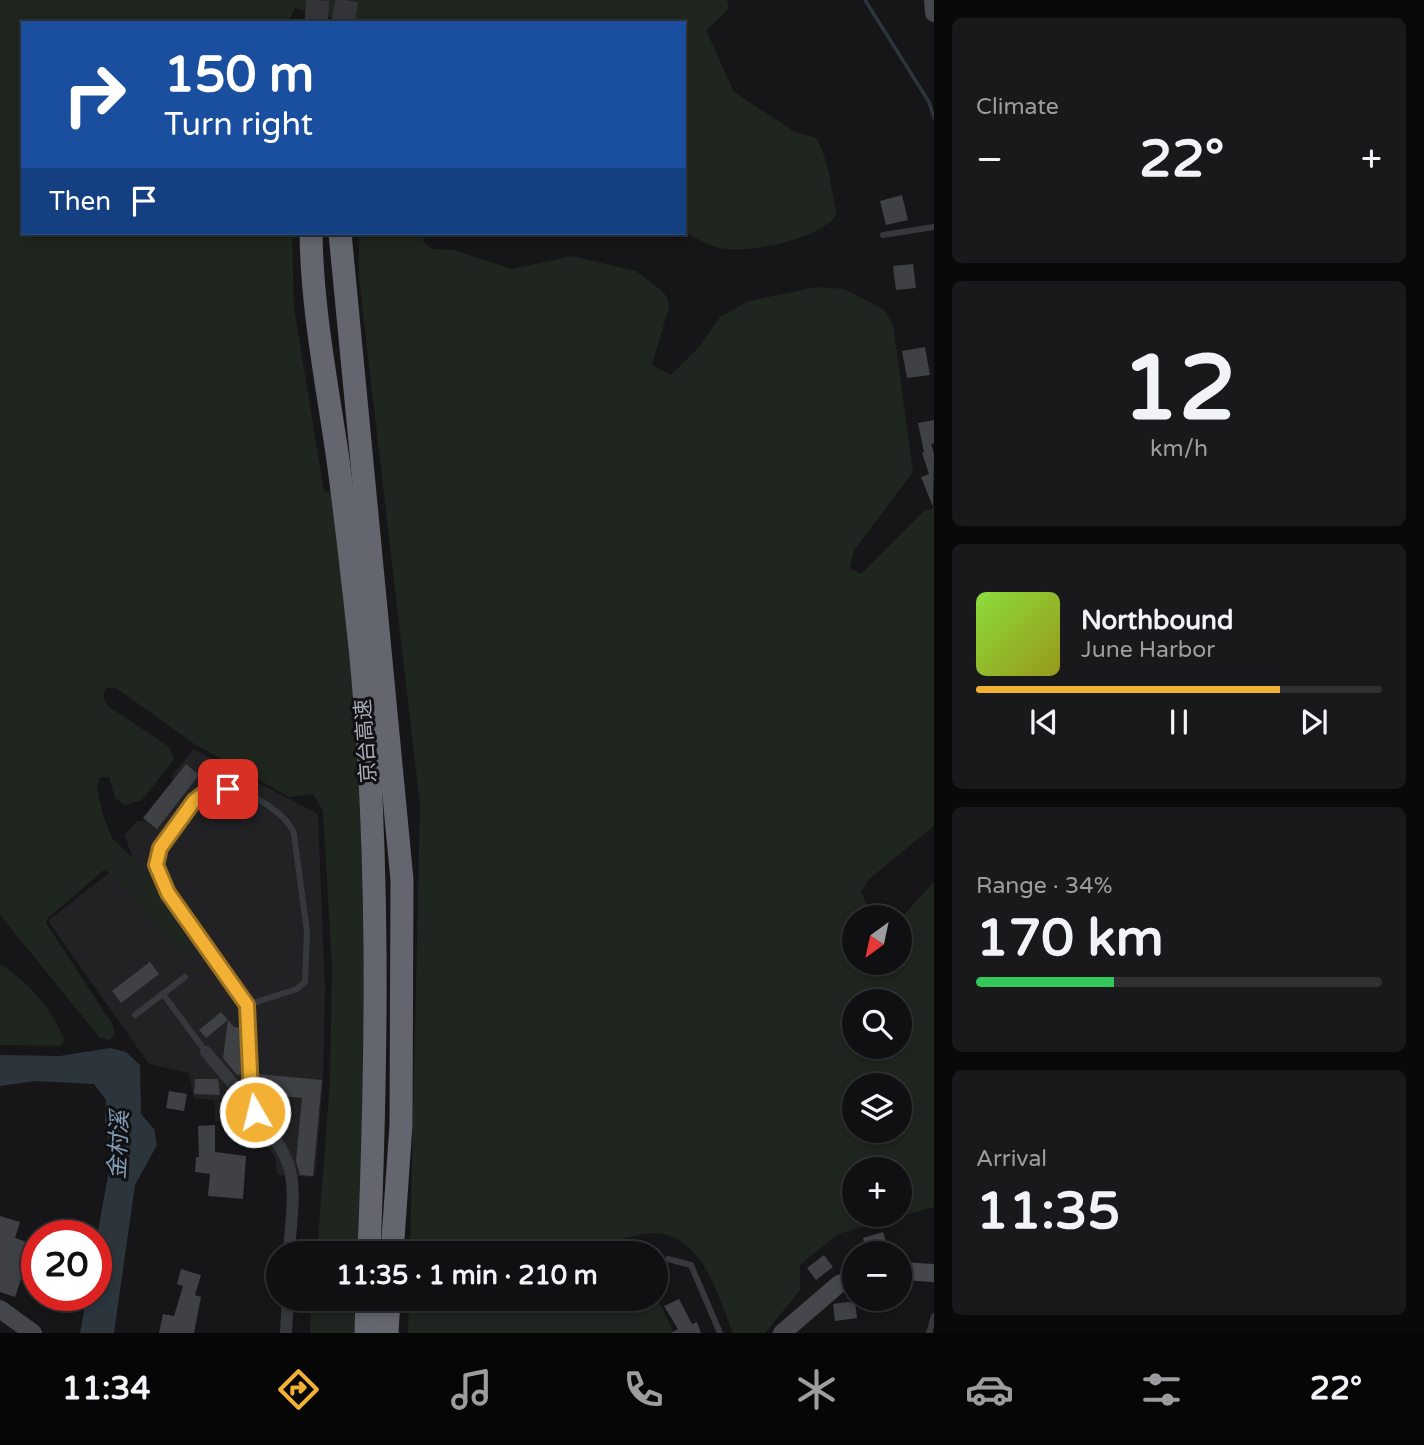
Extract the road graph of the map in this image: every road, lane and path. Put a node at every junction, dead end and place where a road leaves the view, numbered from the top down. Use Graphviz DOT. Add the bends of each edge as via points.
graph roads {
  1 [pos="933,0"];
  2 [pos="934,13"];
  3 [pos="934,226"];
  4 [pos="311,235"];
  5 [pos="340,235"];
  6 [pos="883,235"];
  7 [pos="185,977"];
  8 [pos="163,994"];
  9 [pos="247,1005"];
  10 [pos="135,1015"];
  11 [pos="206,1052"];
  12 [pos="255,1112"];
  13 [pos="290,1241"];
  14 [pos="369,1241"];
  15 [pos="393,1241"];
  16 [pos="668,1259"];
  17 [pos="912,1271"];
  18 [pos="934,1273"];
  19 [pos="842,1283"];
  20 [pos="0,1309"];
  21 [pos="287,1311"];
  22 [pos="367,1311"];
  23 [pos="388,1311"];
  24 [pos="934,1316"];
  25 [pos="33,1333"];
  26 [pos="286,1333"];
  27 [pos="366,1333"];
  28 [pos="387,1333"];
  29 [pos="720,1333"];
  30 [pos="782,1333"];
  31 [pos="929,1333"];
  1 -- 2 [label="main road"];
  3 -- 6 [label="lane"];
  4 -- 14 [label="highway, 京台高速" via="312,285 360,648 376,880"];
  5 -- 15 [label="highway, 京台高速" via="402,880 401,1125"];
  7 -- 8 [label="lane"];
  8 -- 10 [label="lane"];
  8 -- 11 [label="lane"];
  9 -- 9 [label="lane" via="168,893 156,865 160,848 194,801 207,791 228,789 256,798 291,822 294,834 307,932 305,982 297,989"];
  9 -- 12 [label="lane"];
  11 -- 12 [label="street"];
  12 -- 13 [label="street" via="287,1161 292,1186"];
  16 -- 29 [label="lane" via="691,1265"];
  17 -- 18 [label="main road"];
  19 -- 30 [label="main road"];
  20 -- 25 [label="main road"];
  21 -- 26 [label="street"];
  22 -- 27 [label="highway"];
  23 -- 28 [label="highway"];
  24 -- 31 [label="lane"];
}
